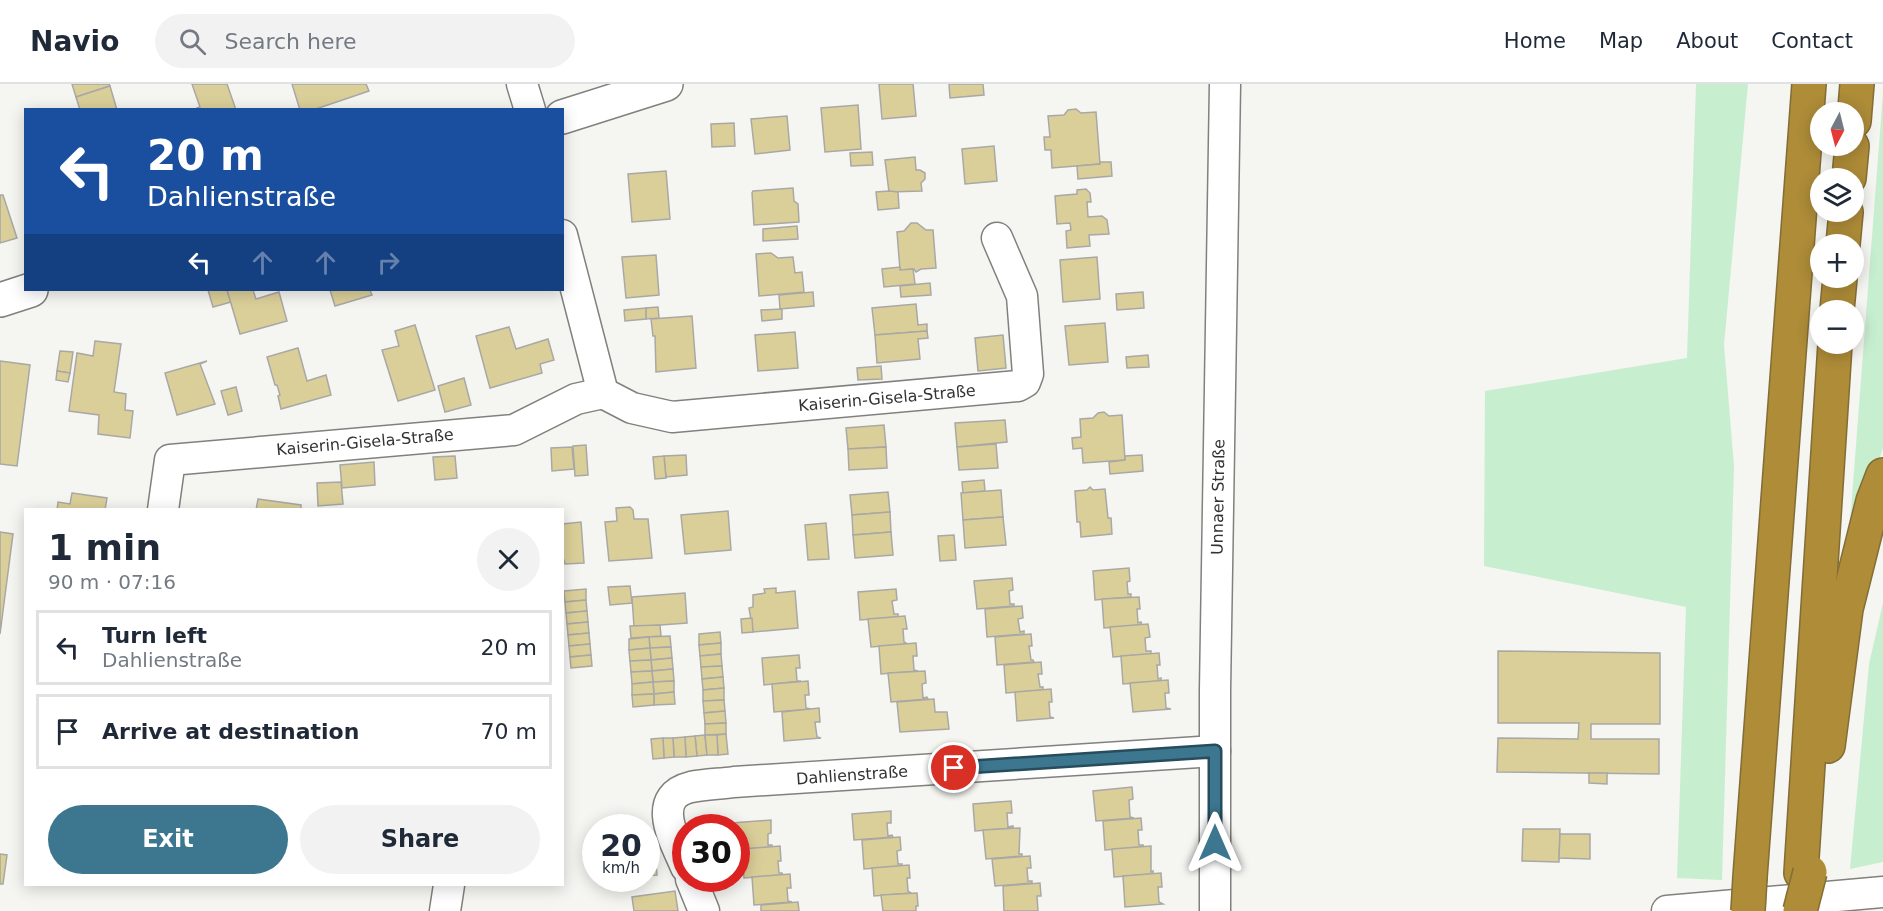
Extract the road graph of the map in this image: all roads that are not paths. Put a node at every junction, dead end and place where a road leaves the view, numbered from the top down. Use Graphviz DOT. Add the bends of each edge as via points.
graph roads {
  1 [pos="522,84"];
  2 [pos="666,84"];
  3 [pos="1225,84"];
  4 [pos="1809,84"];
  5 [pos="1857,84"];
  6 [pos="1856,102"];
  7 [pos="529,108"];
  8 [pos="564,116"];
  9 [pos="996,238"];
  10 [pos="564,244"];
  11 [pos="28,291"];
  12 [pos="0,300"];
  13 [pos="1834,354"];
  14 [pos="603,393"];
  15 [pos="1883,475"];
  16 [pos="163,508"];
  17 [pos="1215,751"];
  18 [pos="672,834"];
  19 [pos="1805,872"];
  20 [pos="449,886"];
  21 [pos="696,892"];
  22 [pos="1883,892"];
  23 [pos="445,911"];
  24 [pos="704,911"];
  25 [pos="1215,911"];
  26 [pos="1667,911"];
  27 [pos="1748,911"];
  28 [pos="1800,911"];
  1 -- 7 [label="street"];
  2 -- 8 [label="street"];
  3 -- 17 [label="street, Unnaer Straße"];
  4 -- 27 [label="highway, bridge"];
  5 -- 6 [label="highway"];
  9 -- 14 [label="street, Kaiserin-Gisela-Straße" via="1022,296 1028,374 1018,387 672,417 632,408"];
  10 -- 14 [label="street"];
  11 -- 12 [label="street"];
  13 -- 19 [label="highway"];
  14 -- 16 [label="street, Kaiserin-Gisela-Straße" via="576,399 514,430 170,460"];
  15 -- 19 [label="highway" via="1846,609"];
  17 -- 18 [label="street, Dahlienstraße" via="690,787 675,794 669,803 667,815"];
  17 -- 25 [label="street, Unnaer Straße"];
  19 -- 28 [label="highway, bridge"];
  20 -- 23 [label="street"];
  21 -- 24 [label="street"];
  22 -- 26 [label="street"];
}
